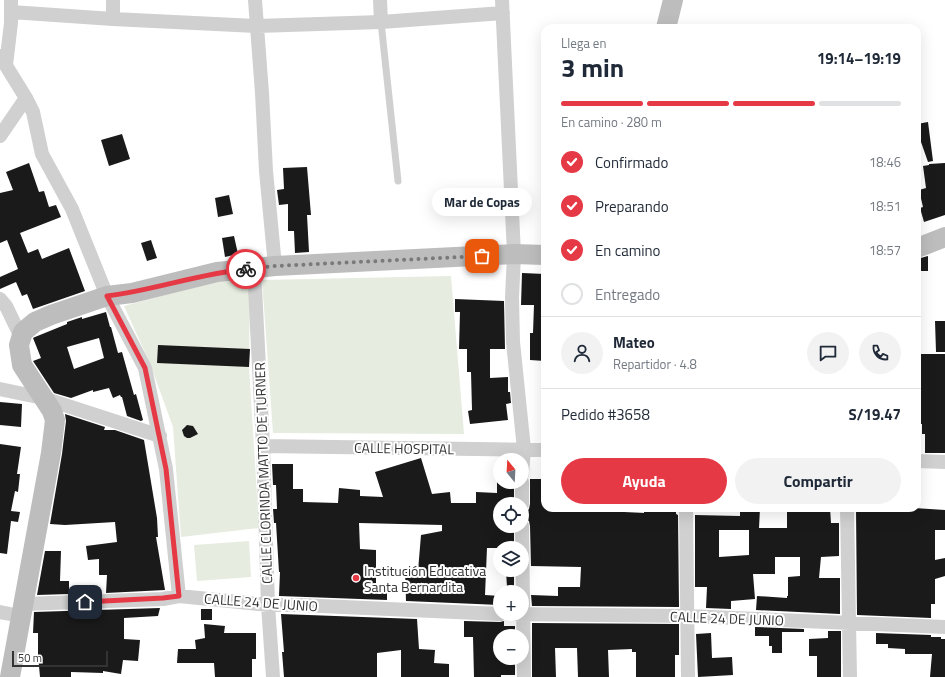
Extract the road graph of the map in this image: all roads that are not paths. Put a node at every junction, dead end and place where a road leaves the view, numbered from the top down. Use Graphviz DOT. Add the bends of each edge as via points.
graph roads {
  1 [pos="113,0"];
  2 [pos="255,0"];
  3 [pos="380,0"];
  4 [pos="673,0"];
  5 [pos="11,6"];
  6 [pos="502,7"];
  7 [pos="113,20"];
  8 [pos="381,22"];
  9 [pos="667,24"];
  10 [pos="257,26"];
  11 [pos="3,60"];
  12 [pos="26,98"];
  13 [pos="0,136"];
  14 [pos="398,181"];
  15 [pos="945,237"];
  16 [pos="921,246"];
  17 [pos="514,254"];
  18 [pos="541,255"];
  19 [pos="275,266"];
  20 [pos="254,268"];
  21 [pos="107,296"];
  22 [pos="0,299"];
  23 [pos="21,337"];
  24 [pos="0,389"];
  25 [pos="43,398"];
  26 [pos="160,436"];
  27 [pos="263,446"];
  28 [pos="524,449"];
  29 [pos="541,450"];
  30 [pos="524,453"];
  31 [pos="921,461"];
  32 [pos="945,462"];
  33 [pos="686,512"];
  34 [pos="847,512"];
  35 [pos="522,533"];
  36 [pos="518,585"];
  37 [pos="179,596"];
  38 [pos="268,605"];
  39 [pos="11,610"];
  40 [pos="493,614"];
  41 [pos="529,614"];
  42 [pos="688,616"];
  43 [pos="517,621"];
  44 [pos="849,623"];
  45 [pos="945,628"];
  46 [pos="0,659"];
  47 [pos="10,677"];
  48 [pos="272,677"];
  49 [pos="524,677"];
  50 [pos="688,677"];
  51 [pos="850,677"];
  1 -- 7 [label="street"];
  2 -- 10 [label="street"];
  3 -- 8 [label="street"];
  4 -- 9 [label="street"];
  5 -- 7 [label="street"];
  5 -- 11 [label="street" via="11,23"];
  6 -- 8 [label="street"];
  6 -- 17 [label="street"];
  7 -- 10 [label="street"];
  8 -- 10 [label="street"];
  8 -- 14 [label="lane"];
  10 -- 19 [label="street"];
  11 -- 12 [label="street"];
  12 -- 13 [label="street"];
  12 -- 21 [label="street" via="33,112 42,154 72,209"];
  15 -- 16 [label="street"];
  17 -- 18 [label="street"];
  17 -- 19 [label="street"];
  17 -- 28 [label="street" via="514,342"];
  19 -- 20 [label="street"];
  20 -- 21 [label="street" via="217,272 132,293"];
  20 -- 27 [label="street, CALLE CLORINDA MATTO DE TURNER"];
  21 -- 23 [label="street" via="45,317 35,322"];
  21 -- 26 [label="street" via="145,368"];
  22 -- 23 [label="street"];
  23 -- 25 [label="street" via="19,345 22,365"];
  24 -- 25 [label="street"];
  25 -- 26 [label="street"];
  25 -- 39 [label="street" via="52,410 55,420 51,453"];
  26 -- 37 [label="street" via="166,469"];
  27 -- 28 [label="street, CALLE HOSPITAL"];
  27 -- 38 [label="street, CALLE CLORINDA MATTO DE TURNER"];
  28 -- 29 [label="street, CALLE HOSPITAL"];
  28 -- 30 [label="street"];
  31 -- 32 [label="street"];
  33 -- 42 [label="street"];
  34 -- 44 [label="street"];
  35 -- 36 [label="street"];
  37 -- 38 [label="street, CALLE 24 DE JUNIO"];
  37 -- 39 [label="street, CALLE 24 DE JUNIO"];
  38 -- 40 [label="street, CALLE 24 DE JUNIO"];
  38 -- 48 [label="street, CALLE CLORINDA MATTO DE TURNER"];
  39 -- 46 [label="street"];
  39 -- 47 [label="street"];
  41 -- 42 [label="street, CALLE 24 DE JUNIO"];
  42 -- 44 [label="street, CALLE 24 DE JUNIO"];
  42 -- 50 [label="street"];
  43 -- 49 [label="street"];
  44 -- 45 [label="street, CALLE 24 DE JUNIO"];
  44 -- 51 [label="street"];
}
